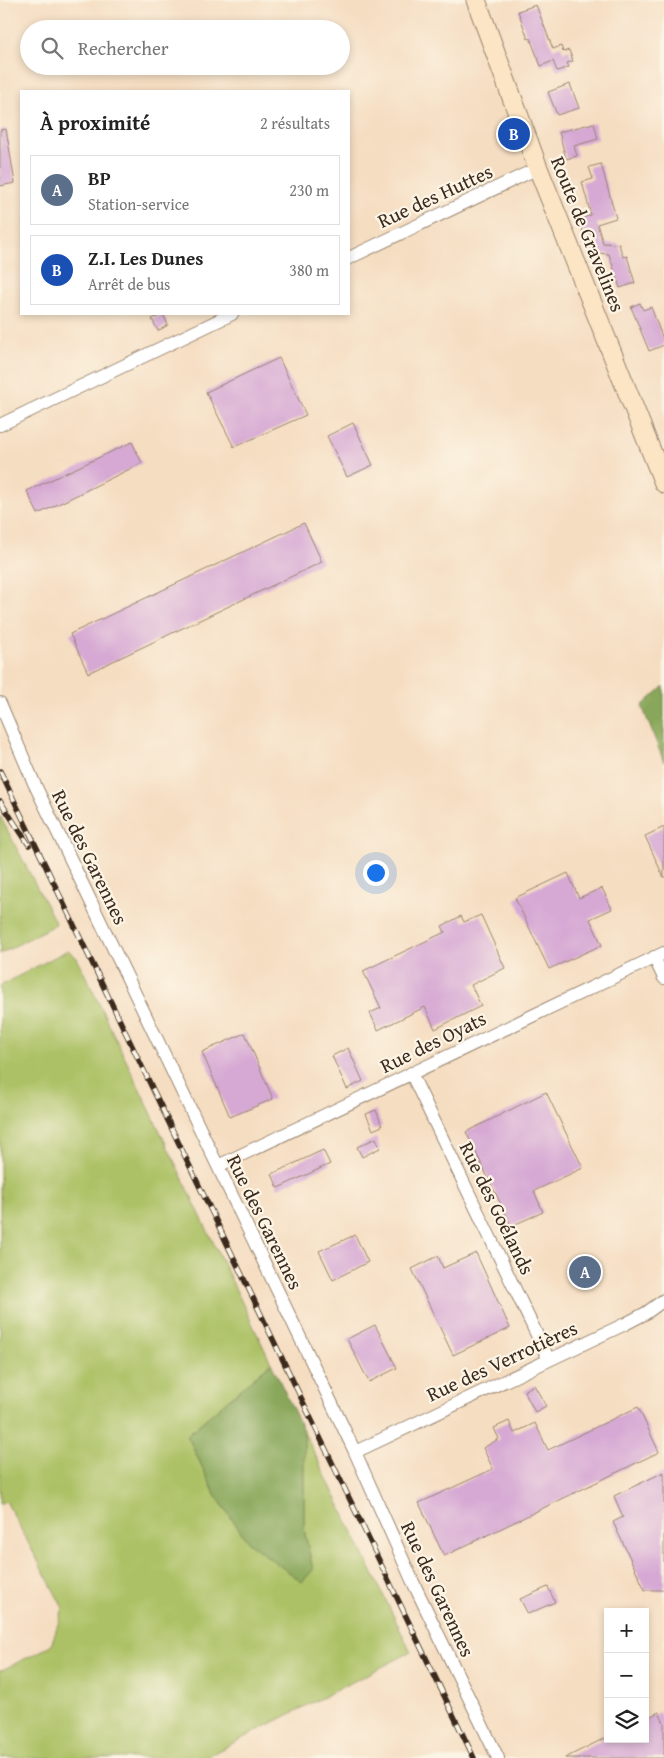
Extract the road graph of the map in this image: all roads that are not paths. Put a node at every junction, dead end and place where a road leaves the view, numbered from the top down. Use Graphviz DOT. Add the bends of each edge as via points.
graph roads {
  1 [pos="476,0"];
  2 [pos="538,168"];
  3 [pos="350,258"];
  4 [pos="230,315"];
  5 [pos="0,425"];
  6 [pos="664,483"];
  7 [pos="0,703"];
  8 [pos="659,955"];
  9 [pos="664,978"];
  10 [pos="411,1074"];
  11 [pos="218,1166"];
  12 [pos="664,1300"];
  13 [pos="549,1360"];
  14 [pos="355,1452"];
  15 [pos="498,1758"];
  1 -- 2 [label="main road, Route de Gravelines"];
  2 -- 3 [label="street, Rue des Huttes"];
  2 -- 6 [label="main road, Route de Gravelines"];
  4 -- 5 [label="street"];
  7 -- 11 [label="street, Rue des Garennes" via="34,783"];
  8 -- 9 [label="street"];
  8 -- 10 [label="street, Rue des Oyats"];
  10 -- 11 [label="street, Rue des Oyats"];
  10 -- 13 [label="street, Rue des Goélands"];
  11 -- 14 [label="street, Rue des Garennes"];
  12 -- 13 [label="street, Rue des Verrotières" via="632,1320"];
  13 -- 14 [label="street, Rue des Verrotières"];
  14 -- 15 [label="street, Rue des Garennes" via="412,1580"];
}
